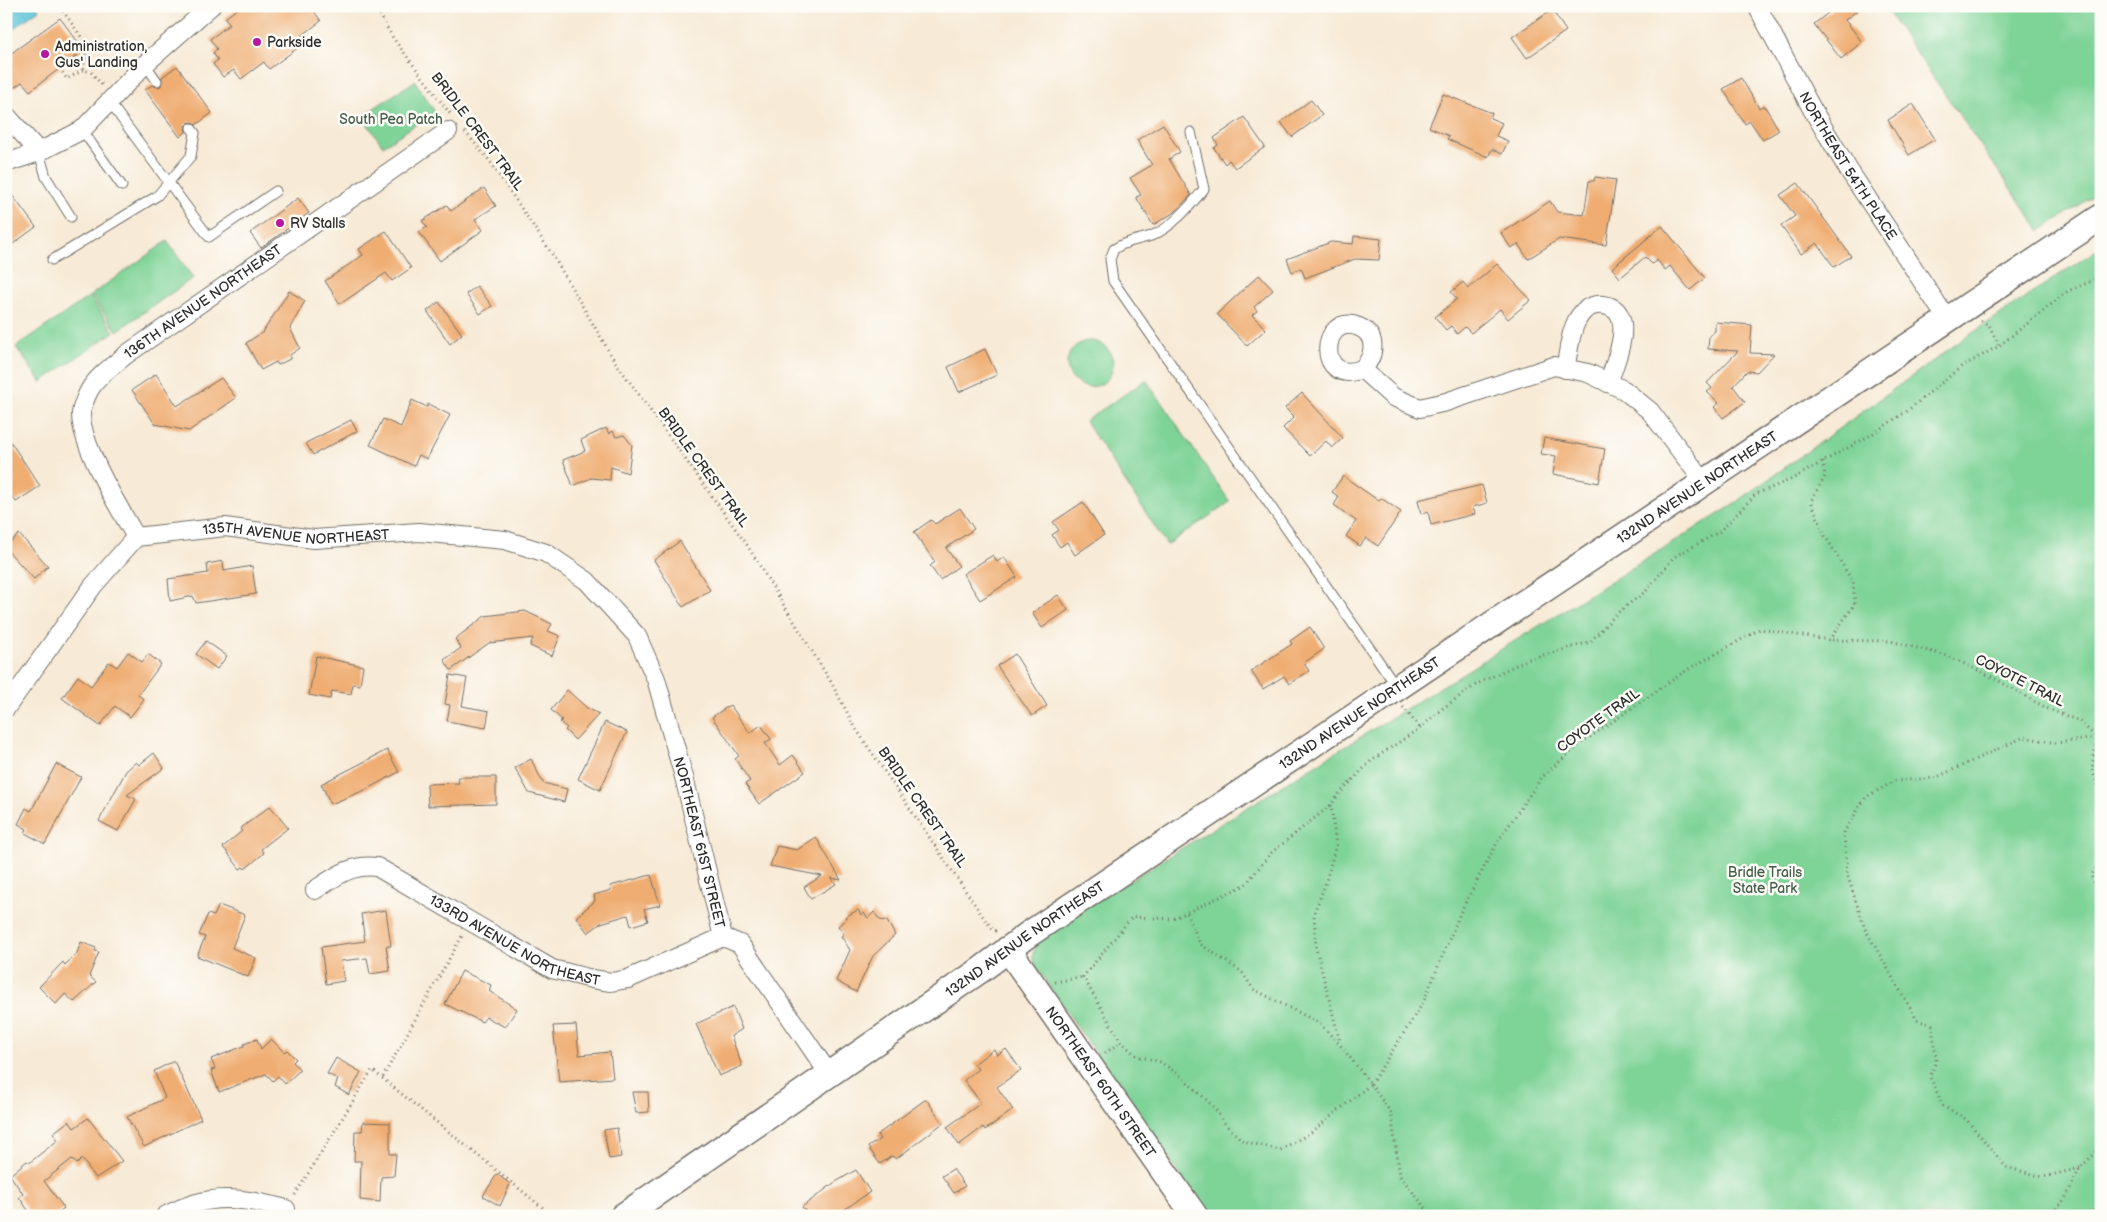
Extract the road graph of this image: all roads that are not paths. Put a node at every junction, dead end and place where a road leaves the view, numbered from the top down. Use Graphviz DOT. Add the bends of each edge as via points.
graph roads {
  1 [pos="211,6"];
  2 [pos="1757,6"];
  3 [pos="145,64"];
  4 [pos="157,81"];
  5 [pos="112,101"];
  6 [pos="6,114"];
  7 [pos="454,125"];
  8 [pos="191,128"];
  9 [pos="82,130"];
  10 [pos="1192,132"];
  11 [pos="39,152"];
  12 [pos="6,163"];
  13 [pos="168,184"];
  14 [pos="122,186"];
  15 [pos="276,191"];
  16 [pos="71,217"];
  17 [pos="2101,217"];
  18 [pos="52,260"];
  19 [pos="1947,319"];
  20 [pos="1362,369"];
  21 [pos="1565,369"];
  22 [pos="1608,383"];
  23 [pos="1704,482"];
  24 [pos="136,536"];
  25 [pos="637,636"];
  26 [pos="1398,694"];
  27 [pos="6,708"];
  28 [pos="314,890"];
  29 [pos="723,937"];
  30 [pos="1005,939"];
  31 [pos="829,1074"];
  32 [pos="286,1209"];
  33 [pos="165,1216"];
  34 [pos="622,1216"];
  35 [pos="1195,1216"];
  1 -- 3 [label="street"];
  2 -- 19 [label="street, NORTHEAST 54TH PLACE" via="1848,169"];
  3 -- 4 [label="lane"];
  3 -- 5 [label="street"];
  5 -- 9 [label="street"];
  5 -- 13 [label="lane"];
  6 -- 11 [label="street"];
  7 -- 24 [label="street, 136TH AVENUE NORTHEAST" via="126,354 98,379 87,394 81,412 83,427 102,478"];
  8 -- 13 [label="lane" via="195,133 191,156"];
  9 -- 11 [label="street"];
  9 -- 14 [label="lane"];
  10 -- 26 [label="lane" via="1204,189 1169,225 1152,236 1127,240 1114,248 1110,259 1113,281"];
  11 -- 12 [label="street"];
  11 -- 16 [label="lane" via="46,177"];
  13 -- 15 [label="lane" via="209,237"];
  13 -- 18 [label="lane" via="157,196"];
  17 -- 19 [label="street, 132ND AVENUE NORTHEAST"];
  19 -- 23 [label="street, 132ND AVENUE NORTHEAST"];
  20 -- 21 [label="street" via="1393,397 1420,408 1554,366"];
  21 -- 22 [label="street" via="1588,373"];
  21 -- 22 [label="street" via="1574,327 1582,312 1593,305 1604,305 1615,310 1623,329"];
  22 -- 23 [label="street" via="1624,390 1650,411"];
  23 -- 26 [label="street, 132ND AVENUE NORTHEAST"];
  24 -- 25 [label="street, 135TH AVENUE NORTHEAST" via="225,527 314,539 419,532 505,540 546,553 587,581"];
  24 -- 27 [label="street" via="93,586"];
  25 -- 29 [label="street, NORTHEAST 61ST STREET" via="665,708"];
  26 -- 30 [label="street, 132ND AVENUE NORTHEAST"];
  28 -- 29 [label="street, 133RD AVENUE NORTHEAST" via="347,870 362,865 377,867 552,969 611,982 628,979"];
  29 -- 31 [label="street, NORTHEAST 61ST STREET" via="740,944"];
  30 -- 31 [label="street, 132ND AVENUE NORTHEAST"];
  30 -- 35 [label="street, NORTHEAST 60TH STREET"];
  31 -- 34 [label="street, 132ND AVENUE NORTHEAST"];
  32 -- 33 [label="street" via="257,1202 211,1198"];
}
